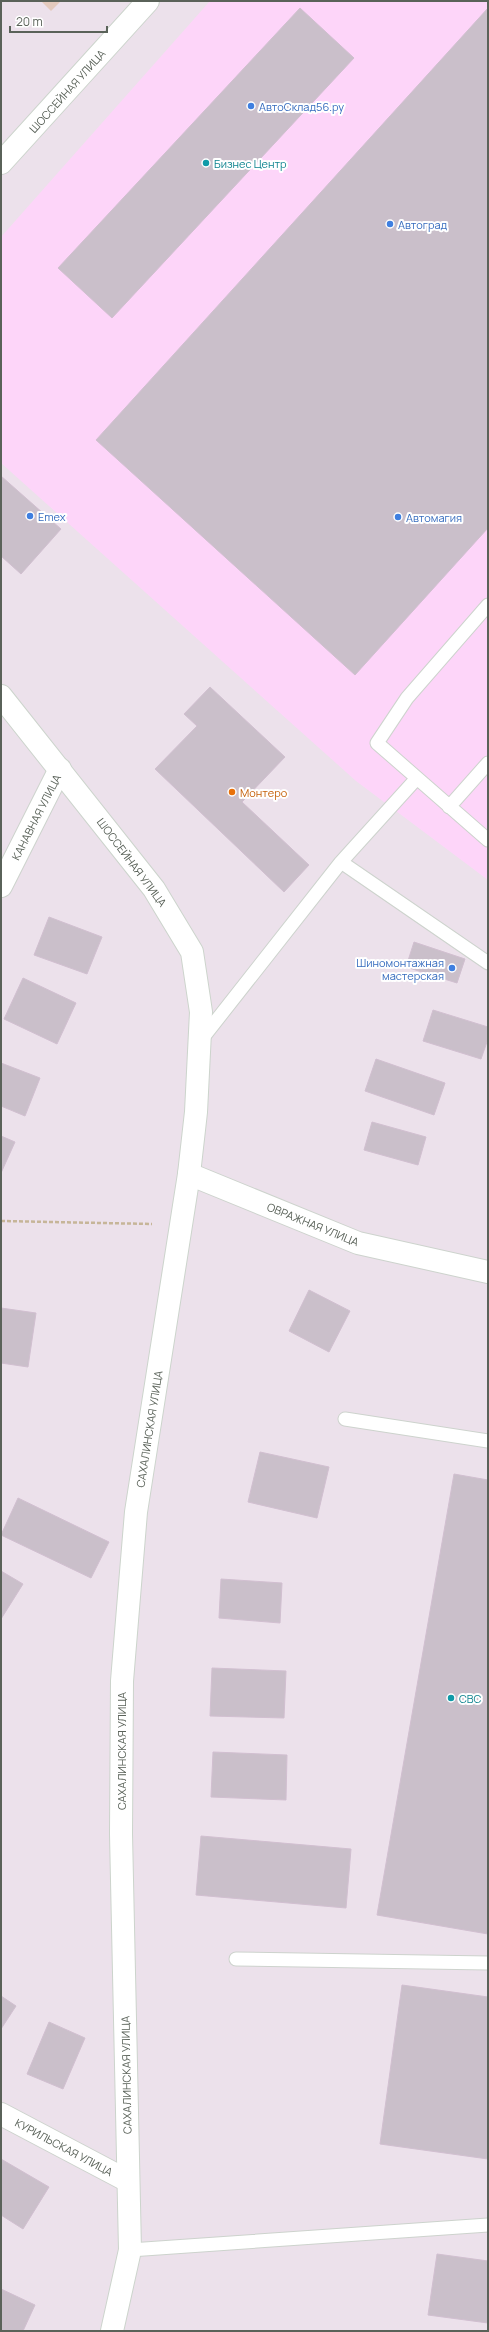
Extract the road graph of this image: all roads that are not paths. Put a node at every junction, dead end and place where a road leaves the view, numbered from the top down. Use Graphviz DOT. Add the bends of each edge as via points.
graph roads {
  1 [pos="148,1"];
  2 [pos="1,162"];
  3 [pos="488,604"];
  4 [pos="1,696"];
  5 [pos="488,763"];
  6 [pos="60,769"];
  7 [pos="417,778"];
  8 [pos="449,807"];
  9 [pos="488,840"];
  10 [pos="341,862"];
  11 [pos="1,886"];
  12 [pos="488,963"];
  13 [pos="201,1040"];
  14 [pos="189,1174"];
  15 [pos="488,1272"];
  16 [pos="345,1419"];
  17 [pos="488,1441"];
  18 [pos="236,1959"];
  19 [pos="488,1963"];
  20 [pos="1,2114"];
  21 [pos="128,2181"];
  22 [pos="488,2225"];
  23 [pos="130,2250"];
  24 [pos="112,2331"];
  1 -- 2 [label="street, ШОССЕЙНАЯ УЛИЦА"];
  3 -- 7 [label="lane" via="407,698 377,743"];
  4 -- 6 [label="street, ШОССЕЙНАЯ УЛИЦА"];
  5 -- 8 [label="lane"];
  6 -- 11 [label="street, КАНАВНАЯ УЛИЦА"];
  6 -- 13 [label="street, ШОССЕЙНАЯ УЛИЦА" via="154,889 192,952 201,1012"];
  7 -- 8 [label="lane"];
  7 -- 10 [label="lane"];
  8 -- 9 [label="lane"];
  10 -- 12 [label="lane"];
  10 -- 13 [label="lane"];
  13 -- 14 [label="street, ШОССЕЙНАЯ УЛИЦА"];
  14 -- 15 [label="street, ОВРАЖНАЯ УЛИЦА" via="358,1243"];
  14 -- 21 [label="street, САХАЛИНСКАЯ УЛИЦА" via="136,1512 122,1681 121,1834"];
  16 -- 17 [label="lane"];
  18 -- 19 [label="lane"];
  20 -- 21 [label="street, КУРИЛЬСКАЯ УЛИЦА"];
  21 -- 23 [label="street, САХАЛИНСКАЯ УЛИЦА"];
  22 -- 23 [label="lane"];
  23 -- 24 [label="street, САХАЛИНСКАЯ УЛИЦА"];
}
